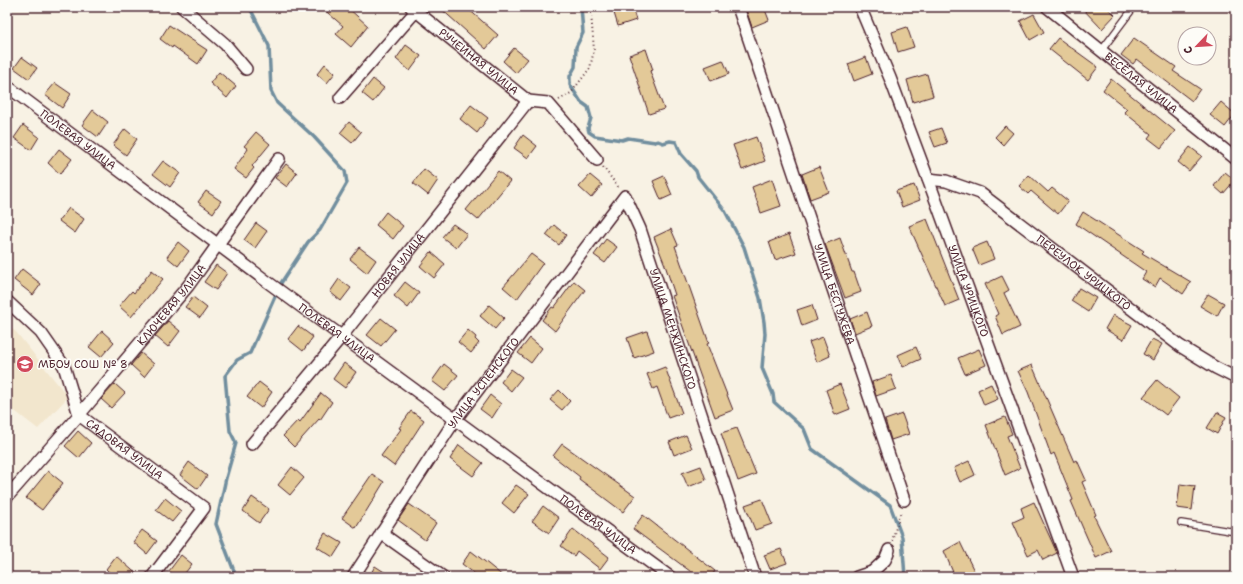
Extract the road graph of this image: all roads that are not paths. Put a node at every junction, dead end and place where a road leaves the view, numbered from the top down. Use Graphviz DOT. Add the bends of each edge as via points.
graph roads {
  1 [pos="182,7"];
  2 [pos="738,7"];
  3 [pos="860,7"];
  4 [pos="1047,7"];
  5 [pos="1134,7"];
  6 [pos="413,9"];
  7 [pos="1101,51"];
  8 [pos="246,69"];
  9 [pos="7,86"];
  10 [pos="340,98"];
  11 [pos="528,101"];
  12 [pos="279,159"];
  13 [pos="1236,159"];
  14 [pos="597,160"];
  15 [pos="928,179"];
  16 [pos="625,196"];
  17 [pos="217,244"];
  18 [pos="7,301"];
  19 [pos="342,336"];
  20 [pos="1236,378"];
  21 [pos="79,416"];
  22 [pos="455,420"];
  23 [pos="252,444"];
  24 [pos="7,497"];
  25 [pos="904,500"];
  26 [pos="1181,523"];
  27 [pos="1236,532"];
  28 [pos="381,533"];
  29 [pos="889,550"];
  30 [pos="873,574"];
  31 [pos="152,577"];
  32 [pos="352,577"];
  33 [pos="443,577"];
  34 [pos="670,577"];
  35 [pos="754,577"];
  36 [pos="857,577"];
  37 [pos="1073,577"];
  1 -- 8 [label="street" via="225,44"];
  2 -- 25 [label="street, УЛИЦА БЕСТУЖЕВА"];
  3 -- 15 [label="street, УЛИЦА УРИЦКОГО"];
  4 -- 7 [label="street, ВЕСЁЛАЯ УЛИЦА"];
  5 -- 7 [label="lane"];
  6 -- 10 [label="street"];
  6 -- 11 [label="street, РУЧЕЙНАЯ УЛИЦА"];
  7 -- 13 [label="street, ВЕСЁЛАЯ УЛИЦА"];
  9 -- 17 [label="street, ПОЛЕВАЯ УЛИЦА"];
  11 -- 14 [label="street" via="548,103"];
  11 -- 19 [label="street, НОВАЯ УЛИЦА"];
  12 -- 17 [label="street, КЛЮЧЕВАЯ УЛИЦА"];
  15 -- 20 [label="street, ПЕРЕУЛОК УРИЦКОГО" via="946,181 980,193 1180,346"];
  15 -- 37 [label="street, УЛИЦА УРИЦКОГО"];
  16 -- 22 [label="street, УЛИЦА УСПЕНСКОГО"];
  16 -- 35 [label="street, УЛИЦА МЕНЖИНСКОГО" via="640,229"];
  17 -- 19 [label="street, ПОЛЕВАЯ УЛИЦА"];
  17 -- 21 [label="street, КЛЮЧЕВАЯ УЛИЦА" via="188,286"];
  18 -- 21 [label="street, САДОВАЯ УЛИЦА" via="41,333 64,366"];
  19 -- 22 [label="street, ПОЛЕВАЯ УЛИЦА"];
  19 -- 23 [label="street, НОВАЯ УЛИЦА"];
  21 -- 24 [label="street, КЛЮЧЕВАЯ УЛИЦА"];
  21 -- 31 [label="street, САДОВАЯ УЛИЦА" via="204,508"];
  22 -- 28 [label="street, УЛИЦА УСПЕНСКОГО"];
  22 -- 34 [label="street, ПОЛЕВАЯ УЛИЦА"];
  26 -- 27 [label="lane"];
  28 -- 32 [label="street, УЛИЦА УСПЕНСКОГО"];
  28 -- 33 [label="street"];
  29 -- 30 [label="street" via="885,560"];
  30 -- 36 [label="street"];
}
